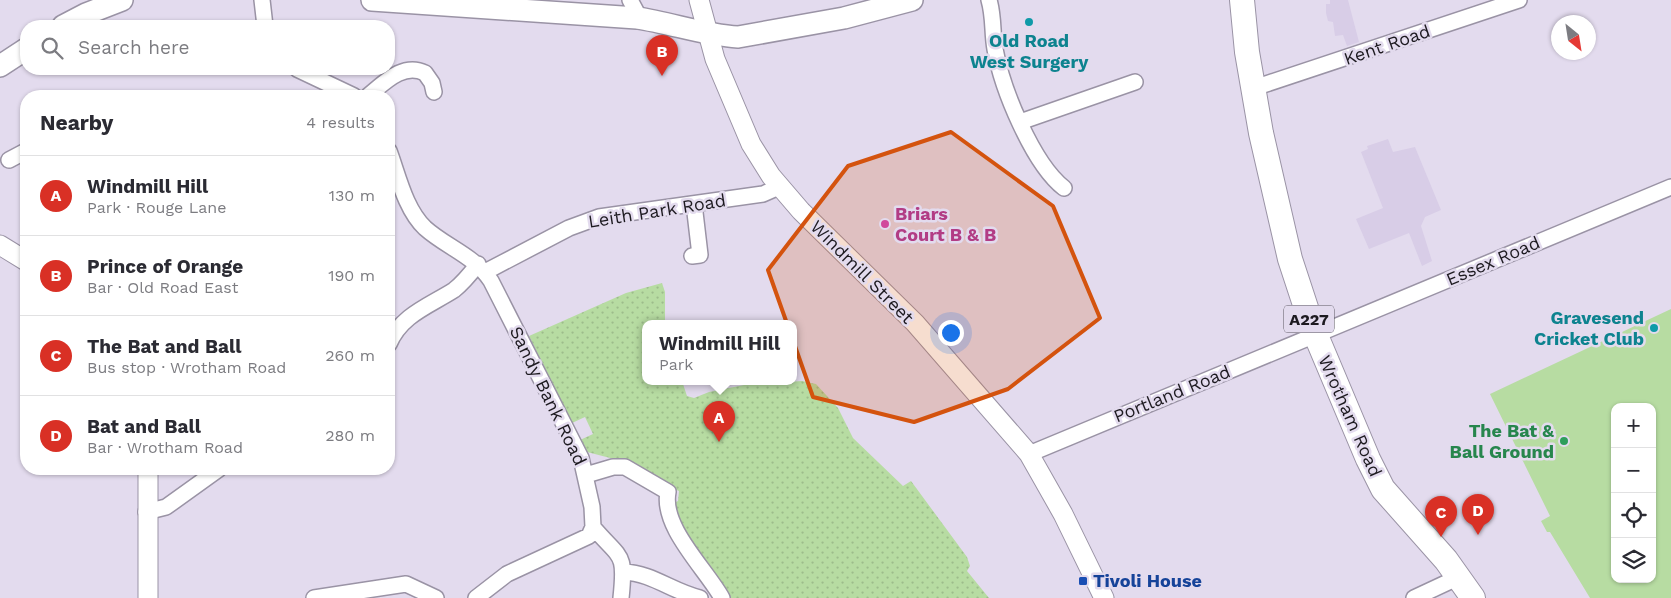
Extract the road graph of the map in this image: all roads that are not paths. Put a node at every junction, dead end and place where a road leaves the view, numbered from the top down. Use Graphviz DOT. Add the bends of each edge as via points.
graph roads {
  1 [pos="122,0"];
  2 [pos="262,0"];
  3 [pos="372,0"];
  4 [pos="699,0"];
  5 [pos="912,0"];
  6 [pos="989,0"];
  7 [pos="1242,0"];
  8 [pos="1519,0"];
  9 [pos="634,9"];
  10 [pos="74,20"];
  11 [pos="264,20"];
  12 [pos="707,33"];
  13 [pos="20,53"];
  14 [pos="0,66"];
  15 [pos="310,75"];
  16 [pos="395,75"];
  17 [pos="395,75"];
  18 [pos="1135,82"];
  19 [pos="1254,88"];
  20 [pos="341,90"];
  21 [pos="376,90"];
  22 [pos="434,92"];
  23 [pos="1020,122"];
  24 [pos="20,154"];
  25 [pos="9,160"];
  26 [pos="395,165"];
  27 [pos="779,187"];
  28 [pos="1671,187"];
  29 [pos="1064,188"];
  30 [pos="694,204"];
  31 [pos="5,248"];
  32 [pos="701,254"];
  33 [pos="20,257"];
  34 [pos="20,263"];
  35 [pos="481,268"];
  36 [pos="395,332"];
  37 [pos="1315,335"];
  38 [pos="1029,454"];
  39 [pos="137,475"];
  40 [pos="148,475"];
  41 [pos="211,475"];
  42 [pos="586,475"];
  43 [pos="146,512"];
  44 [pos="593,527"];
  45 [pos="624,572"];
  46 [pos="1459,577"];
  47 [pos="148,598"];
  48 [pos="314,598"];
  49 [pos="436,598"];
  50 [pos="476,598"];
  51 [pos="621,598"];
  52 [pos="700,598"];
  53 [pos="722,598"];
  54 [pos="1104,598"];
  55 [pos="1414,598"];
  56 [pos="1473,598"];
  1 -- 10 [label="main road"];
  2 -- 11 [label="street"];
  3 -- 9 [label="main road"];
  4 -- 12 [label="street, Windmill Street"];
  5 -- 12 [label="main road" via="767,33 738,37"];
  6 -- 23 [label="street" via="996,55"];
  7 -- 19 [label="main road, Wrotham Road / A227" via="1243,26"];
  8 -- 19 [label="street, Kent Road"];
  9 -- 12 [label="main road"];
  12 -- 27 [label="street, Windmill Street" via="751,144"];
  13 -- 14 [label="main road"];
  15 -- 20 [label="street"];
  16 -- 21 [label="street"];
  17 -- 22 [label="street" via="406,70 425,73"];
  18 -- 23 [label="street"];
  19 -- 37 [label="main road, Wrotham Road / A227" via="1290,259"];
  23 -- 29 [label="street" via="1047,171"];
  24 -- 25 [label="street"];
  26 -- 35 [label="street" via="418,219 435,236"];
  27 -- 30 [label="street, Leith Park Road" via="763,194"];
  27 -- 38 [label="street, Windmill Street" via="915,323"];
  28 -- 37 [label="street, Essex Road"];
  30 -- 32 [label="street"];
  30 -- 35 [label="street, Leith Park Road" via="586,221"];
  31 -- 33 [label="street"];
  31 -- 34 [label="street"];
  35 -- 36 [label="street, Leith Park Road" via="456,289 407,318"];
  35 -- 42 [label="street, Sandy Bank Road" via="580,456"];
  37 -- 38 [label="street, Portland Road"];
  37 -- 46 [label="main road, Wrotham Road / A227" via="1383,489"];
  38 -- 54 [label="street, Windmill Street"];
  39 -- 43 [label="street"];
  40 -- 43 [label="street"];
  41 -- 43 [label="street" via="166,507"];
  42 -- 44 [label="street, Sandy Bank Road"];
  42 -- 53 [label="street" via="625,467 668,492 666,503 672,522"];
  43 -- 47 [label="street"];
  44 -- 45 [label="street" via="617,552"];
  44 -- 50 [label="street" via="586,538 507,574"];
  45 -- 51 [label="street"];
  45 -- 52 [label="street" via="654,578"];
  46 -- 55 [label="street"];
  46 -- 56 [label="main road, Wrotham Road / A227"];
  48 -- 49 [label="street" via="406,584"];
}
